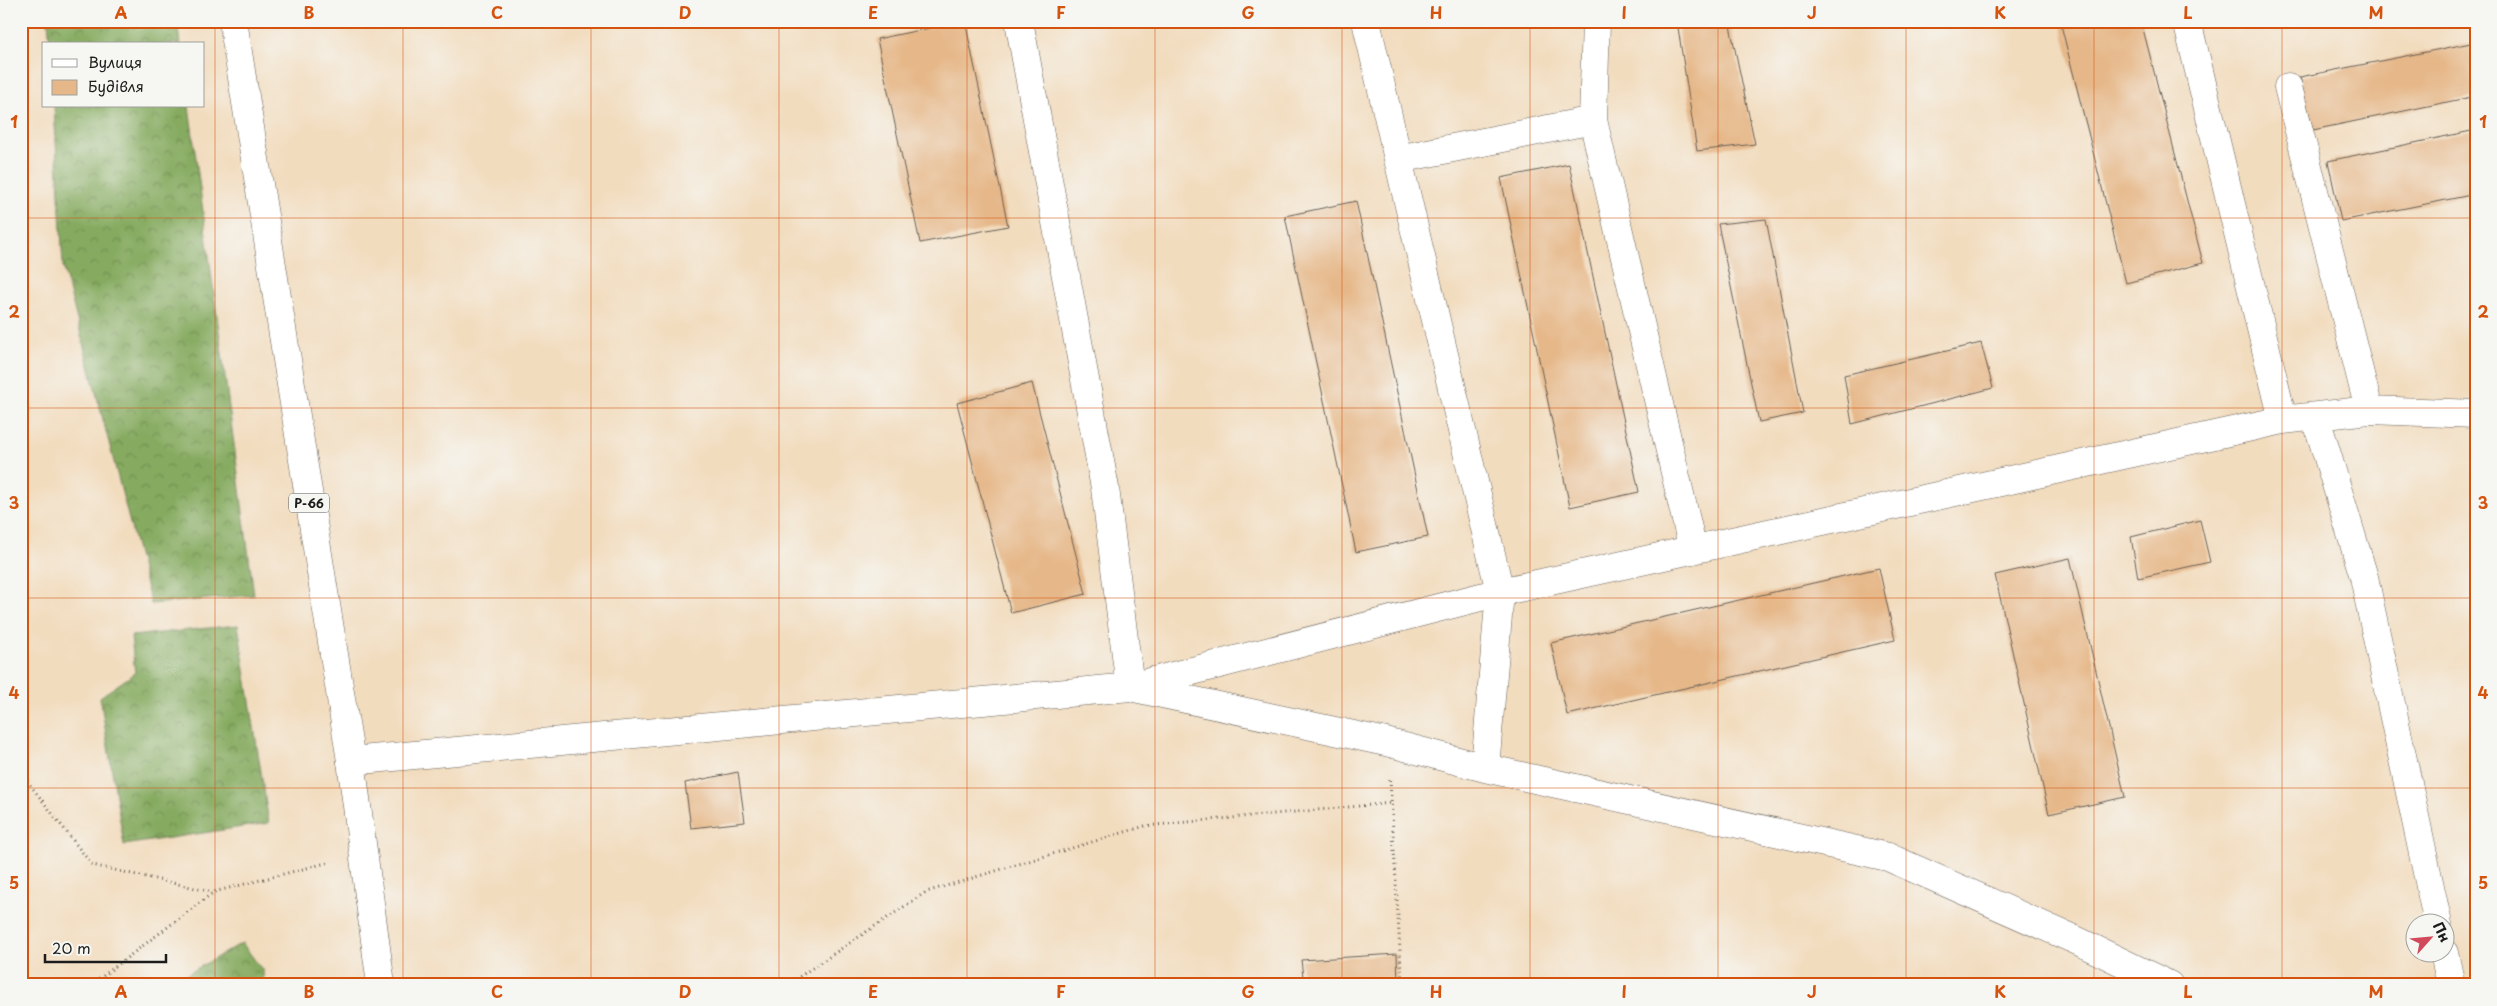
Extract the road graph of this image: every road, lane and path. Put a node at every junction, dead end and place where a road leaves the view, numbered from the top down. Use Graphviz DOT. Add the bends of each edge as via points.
graph roads {
  1 [pos="233,21"];
  2 [pos="1020,21"];
  3 [pos="1366,21"];
  4 [pos="1596,21"];
  5 [pos="2187,21"];
  6 [pos="2288,86"];
  7 [pos="1593,120"];
  8 [pos="1398,159"];
  9 [pos="2369,410"];
  10 [pos="2476,414"];
  11 [pos="2316,418"];
  12 [pos="2284,420"];
  13 [pos="1693,550"];
  14 [pos="1500,592"];
  15 [pos="1130,687"];
  16 [pos="1386,742"];
  17 [pos="351,761"];
  18 [pos="1484,768"];
  19 [pos="21,773"];
  20 [pos="1392,803"];
  21 [pos="363,854"];
  22 [pos="214,892"];
  23 [pos="2436,914"];
  24 [pos="2446,964"];
  25 [pos="90,985"];
  26 [pos="381,985"];
  27 [pos="787,985"];
  28 [pos="1402,985"];
  29 [pos="2169,985"];
  30 [pos="2451,985"];
  1 -- 17 [label="street, Р-66"];
  2 -- 15 [label="street" via="1105,488"];
  3 -- 8 [label="street"];
  4 -- 7 [label="street"];
  5 -- 12 [label="street"];
  6 -- 9 [label="street"];
  7 -- 8 [label="street"];
  7 -- 13 [label="street"];
  8 -- 14 [label="street"];
  9 -- 10 [label="street"];
  9 -- 11 [label="street"];
  11 -- 12 [label="street"];
  11 -- 23 [label="street" via="2364,577"];
  12 -- 13 [label="street"];
  13 -- 14 [label="street"];
  14 -- 15 [label="street"];
  14 -- 18 [label="street"];
  15 -- 16 [label="street"];
  15 -- 17 [label="street"];
  16 -- 18 [label="street"];
  16 -- 20 [label="path"];
  17 -- 21 [label="street, Р-66"];
  18 -- 29 [label="street" via="1888,857"];
  19 -- 22 [label="path" via="92,865"];
  20 -- 27 [label="path" via="1145,826 926,892"];
  20 -- 28 [label="path"];
  21 -- 22 [label="path"];
  21 -- 26 [label="street, Р-66"];
  22 -- 25 [label="path"];
  24 -- 30 [label="street"];
}
